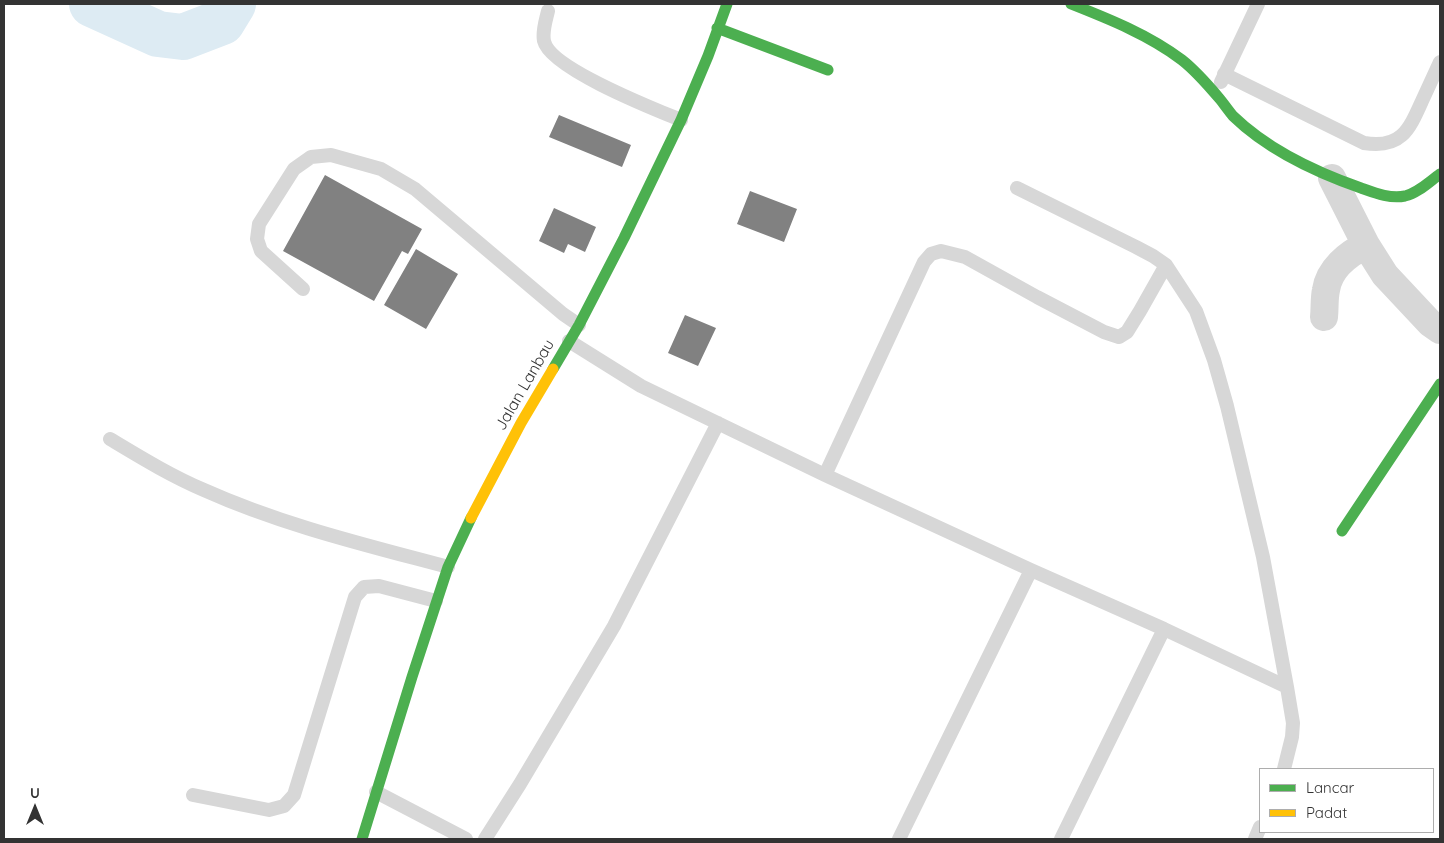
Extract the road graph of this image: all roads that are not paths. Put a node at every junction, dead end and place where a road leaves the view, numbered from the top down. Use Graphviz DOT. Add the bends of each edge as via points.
graph roads {
  1 [pos="727,4"];
  2 [pos="1071,4"];
  3 [pos="1258,4"];
  4 [pos="548,11"];
  5 [pos="718,28"];
  6 [pos="1440,62"];
  7 [pos="828,70"];
  8 [pos="1224,74"];
  9 [pos="1215,94"];
  10 [pos="680,120"];
  11 [pos="1440,174"];
  12 [pos="1332,178"];
  13 [pos="1017,188"];
  14 [pos="1366,245"];
  15 [pos="1166,265"];
  16 [pos="303,289"];
  17 [pos="1324,317"];
  18 [pos="579,324"];
  19 [pos="1440,330"];
  20 [pos="569,341"];
  21 [pos="1440,384"];
  22 [pos="718,423"];
  23 [pos="110,439"];
  24 [pos="825,475"];
  25 [pos="1342,531"];
  26 [pos="448,567"];
  27 [pos="1031,570"];
  28 [pos="436,601"];
  29 [pos="1164,629"];
  30 [pos="1287,687"];
  31 [pos="1284,768"];
  32 [pos="376,792"];
  33 [pos="193,795"];
  34 [pos="362,839"];
  35 [pos="466,839"];
  36 [pos="485,839"];
  37 [pos="899,839"];
  38 [pos="1061,839"];
  1 -- 5 [label="street, Jalan Lanbau"];
  2 -- 9 [label="street" via="1150,40 1176,56"];
  3 -- 8 [label="lane"];
  4 -- 10 [label="lane" via="544,41 549,51 562,62 584,76"];
  5 -- 7 [label="street"];
  5 -- 10 [label="street, Jalan Lanbau"];
  6 -- 8 [label="lane" via="1410,126 1402,136 1387,144 1374,145"];
  8 -- 9 [label="lane"];
  9 -- 12 [label="street" via="1256,135 1277,150"];
  10 -- 18 [label="street, Jalan Lanbau"];
  11 -- 12 [label="street" via="1404,196 1384,196"];
  12 -- 14 [label="street"];
  13 -- 15 [label="lane"];
  14 -- 17 [label="street" via="1341,262 1332,273 1326,288"];
  14 -- 19 [label="street" via="1385,275"];
  15 -- 24 [label="lane" via="1127,332 1119,337 965,257 941,251 931,254 924,262"];
  15 -- 30 [label="lane" via="1196,311 1214,360 1264,557"];
  16 -- 18 [label="lane" via="261,251 256,239 259,224 294,169 311,157 331,155 381,169 415,189"];
  18 -- 20 [label="street, Jalan Lanbau"];
  20 -- 22 [label="lane" via="641,386"];
  20 -- 26 [label="street, Jalan Lanbau" via="499,463"];
  21 -- 25 [label="street"];
  22 -- 24 [label="lane"];
  22 -- 36 [label="lane" via="614,626"];
  23 -- 26 [label="lane" via="203,490 257,511 306,528"];
  24 -- 27 [label="lane"];
  26 -- 28 [label="street, Jalan Lanbau"];
  27 -- 29 [label="lane"];
  27 -- 37 [label="lane"];
  28 -- 32 [label="street, Jalan Lanbau"];
  28 -- 33 [label="lane" via="379,586 364,587 355,597 294,795 284,806 269,810"];
  29 -- 30 [label="lane"];
  29 -- 38 [label="lane"];
  30 -- 31 [label="lane" via="1293,722"];
  32 -- 34 [label="street, Jalan Lanbau"];
  32 -- 35 [label="lane"];
}
